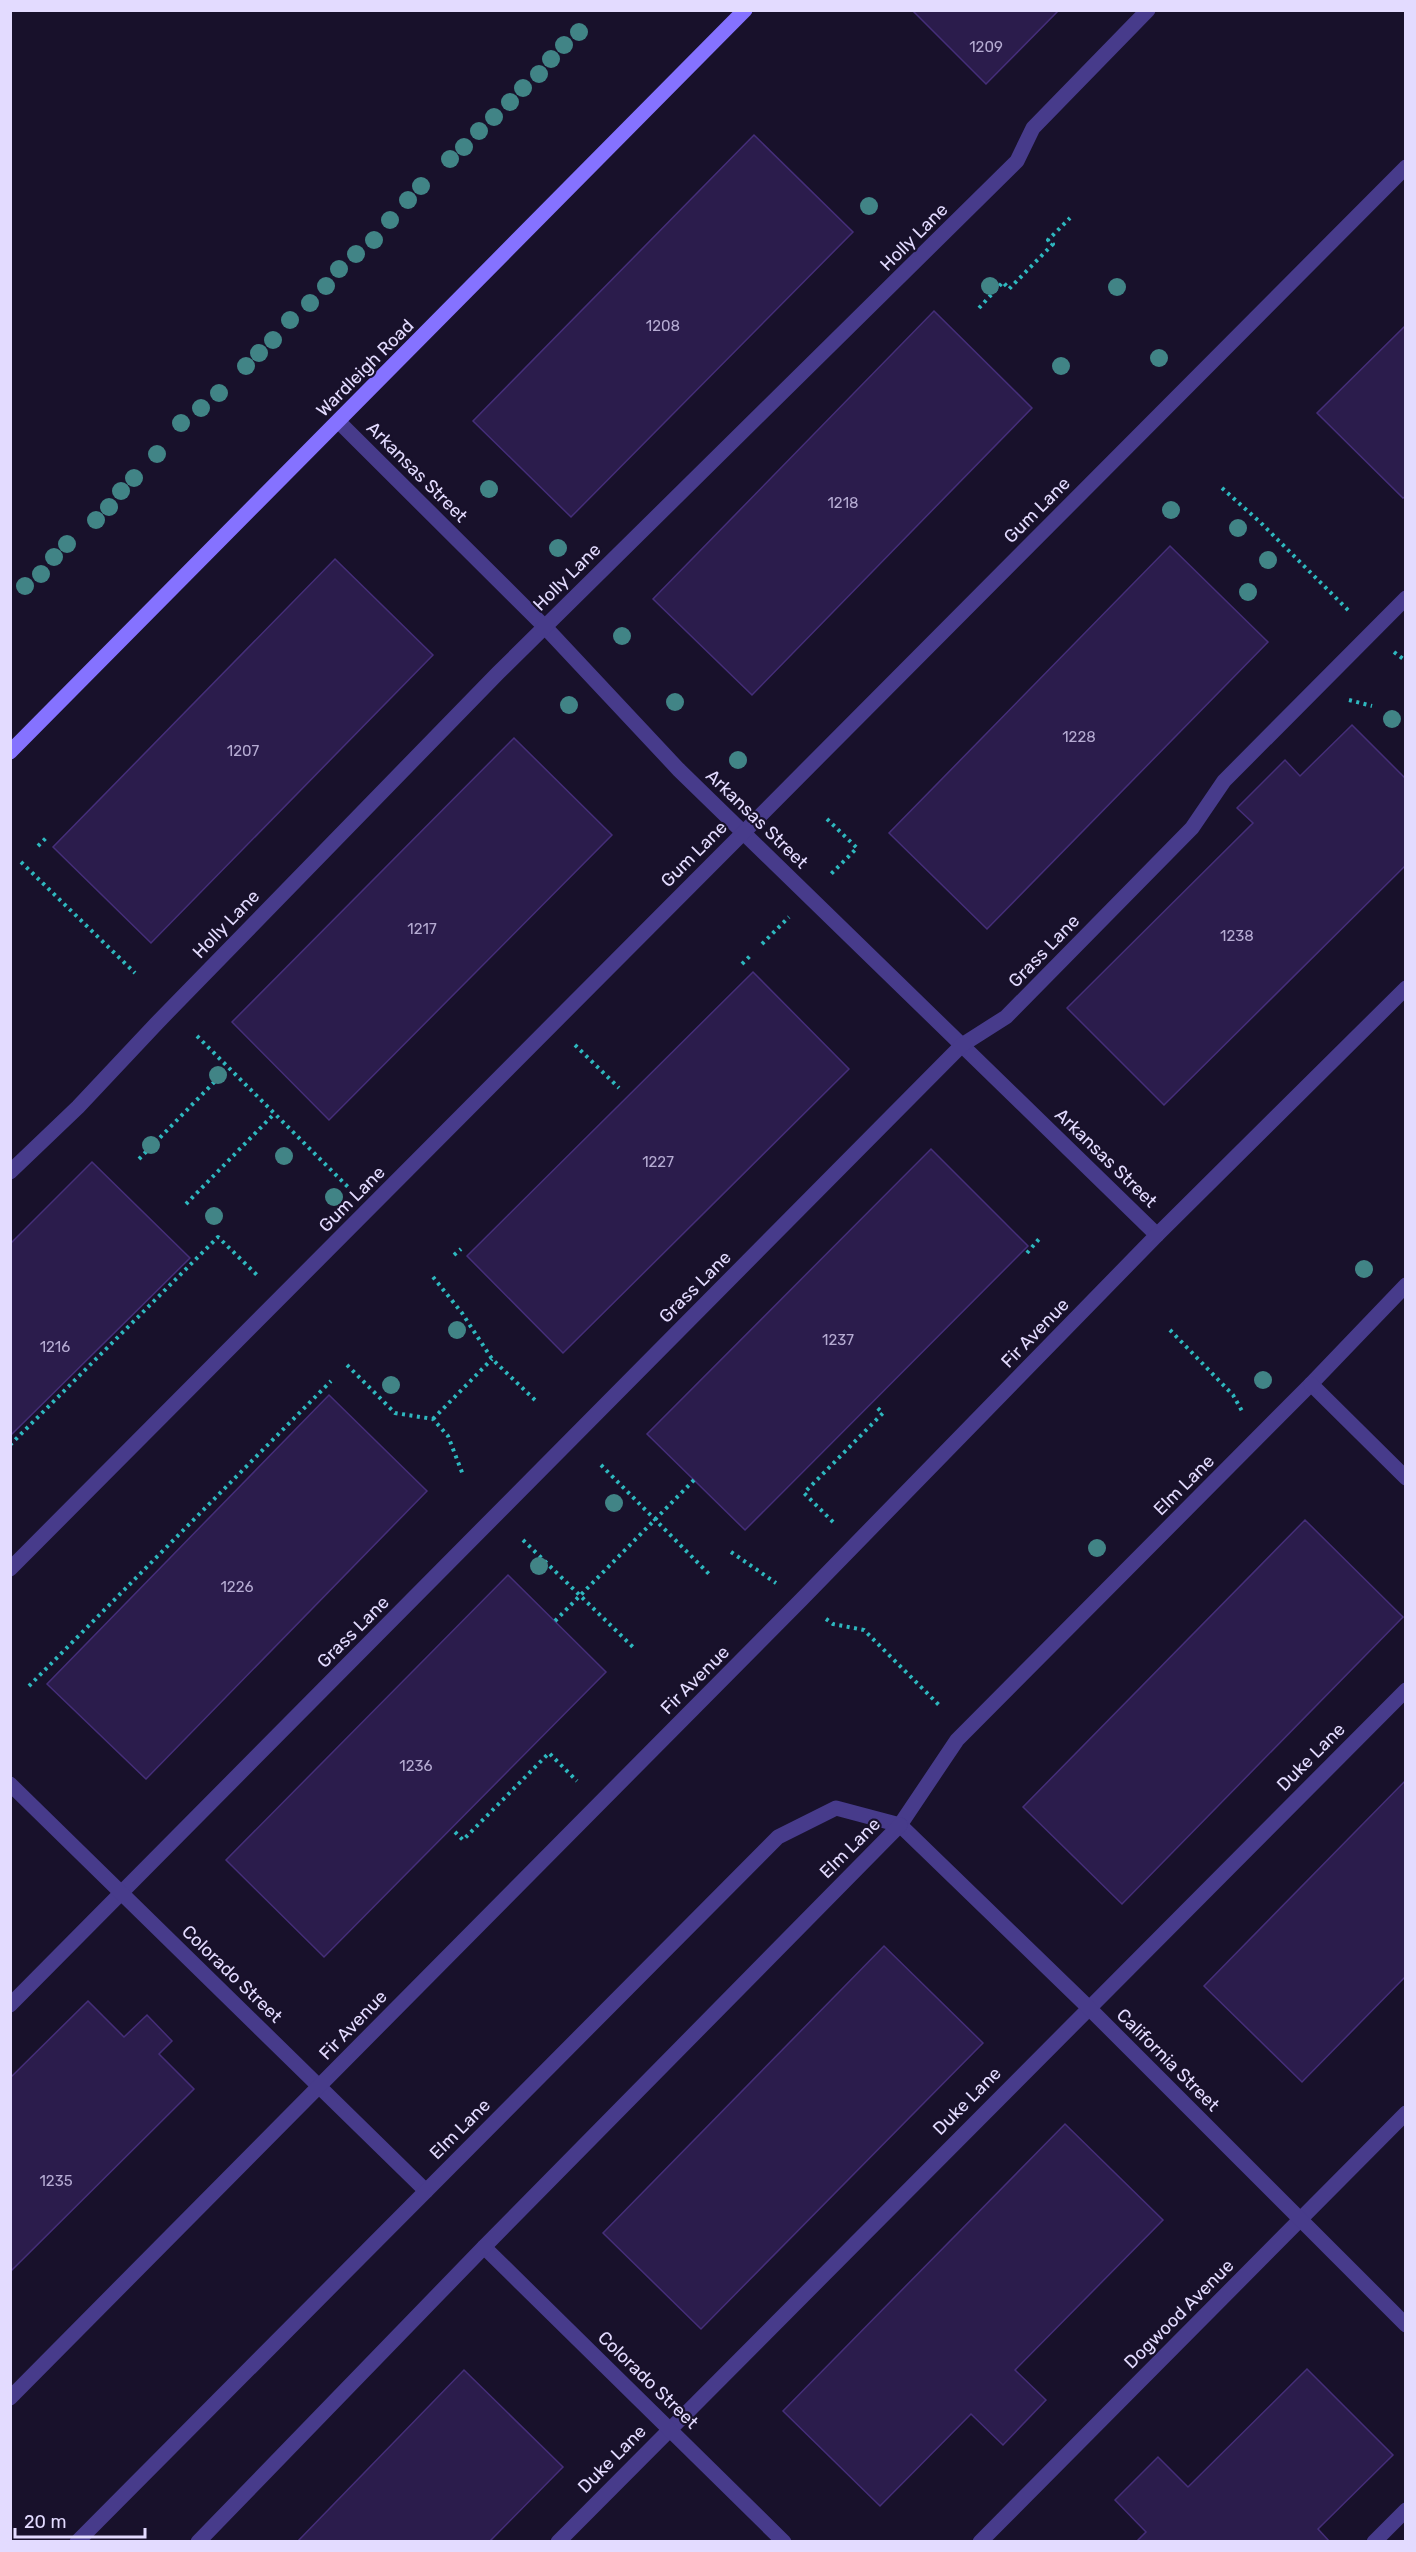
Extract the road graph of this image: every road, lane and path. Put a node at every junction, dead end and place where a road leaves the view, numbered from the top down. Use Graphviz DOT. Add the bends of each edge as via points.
graph roads {
  1 [pos="745,10"];
  2 [pos="1148,10"];
  3 [pos="1406,167"];
  4 [pos="1070,218"];
  5 [pos="979,308"];
  6 [pos="339,422"];
  7 [pos="1222,488"];
  8 [pos="1406,598"];
  9 [pos="545,627"];
  10 [pos="1370,633"];
  11 [pos="1406,661"];
  12 [pos="10,752"];
  13 [pos="744,832"];
  14 [pos="47,837"];
  15 [pos="38,846"];
  16 [pos="21,862"];
  17 [pos="752,954"];
  18 [pos="742,964"];
  19 [pos="135,973"];
  20 [pos="1406,988"];
  21 [pos="554,1023"];
  22 [pos="197,1036"];
  23 [pos="962,1045"];
  24 [pos="228,1068"];
  25 [pos="619,1088"];
  26 [pos="274,1114"];
  27 [pos="140,1159"];
  28 [pos="10,1172"];
  29 [pos="348,1187"];
  30 [pos="186,1204"];
  31 [pos="1157,1235"];
  32 [pos="1039,1239"];
  33 [pos="460,1249"];
  34 [pos="1027,1253"];
  35 [pos="454,1255"];
  36 [pos="434,1276"];
  37 [pos="261,1279"];
  38 [pos="1406,1285"];
  39 [pos="1170,1330"];
  40 [pos="492,1359"];
  41 [pos="347,1365"];
  42 [pos="331,1381"];
  43 [pos="1311,1384"];
  44 [pos="1233,1395"];
  45 [pos="536,1401"];
  46 [pos="875,1406"];
  47 [pos="433,1419"];
  48 [pos="10,1445"];
  49 [pos="601,1465"];
  50 [pos="463,1475"];
  51 [pos="1406,1478"];
  52 [pos="694,1480"];
  53 [pos="655,1520"];
  54 [pos="523,1540"];
  55 [pos="856,1544"];
  56 [pos="10,1569"];
  57 [pos="709,1575"];
  58 [pos="581,1596"];
  59 [pos="555,1621"];
  60 [pos="864,1630"];
  61 [pos="635,1649"];
  62 [pos="29,1686"];
  63 [pos="1406,1690"];
  64 [pos="941,1707"];
  65 [pos="10,1784"];
  66 [pos="600,1804"];
  67 [pos="900,1825"];
  68 [pos="455,1832"];
  69 [pos="122,1893"];
  70 [pos="10,2005"];
  71 [pos="1088,2007"];
  72 [pos="319,2087"];
  73 [pos="1406,2113"];
  74 [pos="426,2191"];
  75 [pos="1299,2220"];
  76 [pos="484,2247"];
  77 [pos="1406,2325"];
  78 [pos="10,2398"];
  79 [pos="670,2428"];
  80 [pos="1406,2510"];
  81 [pos="77,2541"];
  82 [pos="198,2541"];
  83 [pos="558,2541"];
  84 [pos="784,2541"];
  85 [pos="980,2541"];
  86 [pos="1374,2541"];
  1 -- 6 [label="main road, Wardleigh Road"];
  2 -- 9 [label="street, Holly Lane" via="1033,128 1017,161"];
  3 -- 13 [label="street, Gum Lane"];
  4 -- 5 [label="path" via="1048,240 1053,244 1009,289 1003,282"];
  6 -- 9 [label="street, Arkansas Street"];
  6 -- 12 [label="main road, Wardleigh Road"];
  7 -- 10 [label="path"];
  8 -- 10 [label="street, Grass Lane"];
  9 -- 13 [label="street, Arkansas Street" via="679,770"];
  9 -- 28 [label="street, Holly Lane"];
  10 -- 11 [label="path"];
  10 -- 23 [label="street, Grass Lane" via="1224,781 1192,828 1006,1017"];
  13 -- 21 [label="street, Gum Lane"];
  13 -- 23 [label="street, Arkansas Street"];
  14 -- 15 [label="path"];
  16 -- 19 [label="path"];
  17 -- 18 [label="path"];
  20 -- 31 [label="street, Fir Avenue"];
  21 -- 25 [label="path"];
  21 -- 56 [label="street, Gum Lane"];
  22 -- 24 [label="path"];
  23 -- 31 [label="street, Arkansas Street"];
  23 -- 69 [label="street, Grass Lane"];
  24 -- 26 [label="path"];
  24 -- 27 [label="path"];
  26 -- 29 [label="path"];
  26 -- 30 [label="path"];
  31 -- 55 [label="street, Fir Avenue"];
  32 -- 34 [label="path"];
  33 -- 35 [label="path"];
  36 -- 40 [label="path"];
  37 -- 48 [label="path" via="218,1237"];
  38 -- 43 [label="street, Elm Lane"];
  39 -- 44 [label="path"];
  40 -- 45 [label="path"];
  40 -- 47 [label="path"];
  41 -- 47 [label="path" via="395,1413"];
  42 -- 62 [label="path"];
  43 -- 51 [label="street"];
  43 -- 67 [label="street, Elm Lane" via="957,1740"];
  46 -- 55 [label="path" via="883,1413 804,1493"];
  47 -- 50 [label="path" via="448,1436"];
  49 -- 53 [label="path"];
  52 -- 53 [label="path"];
  53 -- 57 [label="path"];
  53 -- 58 [label="path"];
  54 -- 58 [label="path"];
  55 -- 66 [label="street, Fir Avenue"];
  58 -- 59 [label="path"];
  58 -- 61 [label="path"];
  60 -- 64 [label="path"];
  63 -- 71 [label="street, Duke Lane"];
  65 -- 69 [label="street, Colorado Street"];
  66 -- 68 [label="path" via="549,1753 464,1840"];
  66 -- 72 [label="street, Fir Avenue"];
  67 -- 71 [label="street, California Street"];
  67 -- 74 [label="street, Elm Lane" via="836,1808 778,1837"];
  67 -- 76 [label="street, Elm Lane"];
  69 -- 70 [label="street, Grass Lane"];
  69 -- 72 [label="street, Colorado Street"];
  71 -- 75 [label="street, California Street"];
  71 -- 79 [label="street, Duke Lane"];
  72 -- 74 [label="street, Colorado Street"];
  72 -- 78 [label="street, Fir Avenue"];
  73 -- 75 [label="street, Dogwood Avenue"];
  74 -- 81 [label="street, Elm Lane"];
  75 -- 77 [label="street, California Street"];
  75 -- 85 [label="street, Dogwood Avenue"];
  76 -- 79 [label="street, Colorado Street"];
  76 -- 82 [label="street, Elm Lane"];
  79 -- 83 [label="street, Duke Lane"];
  79 -- 84 [label="street, Colorado Street"];
  80 -- 86 [label="street"];
}
